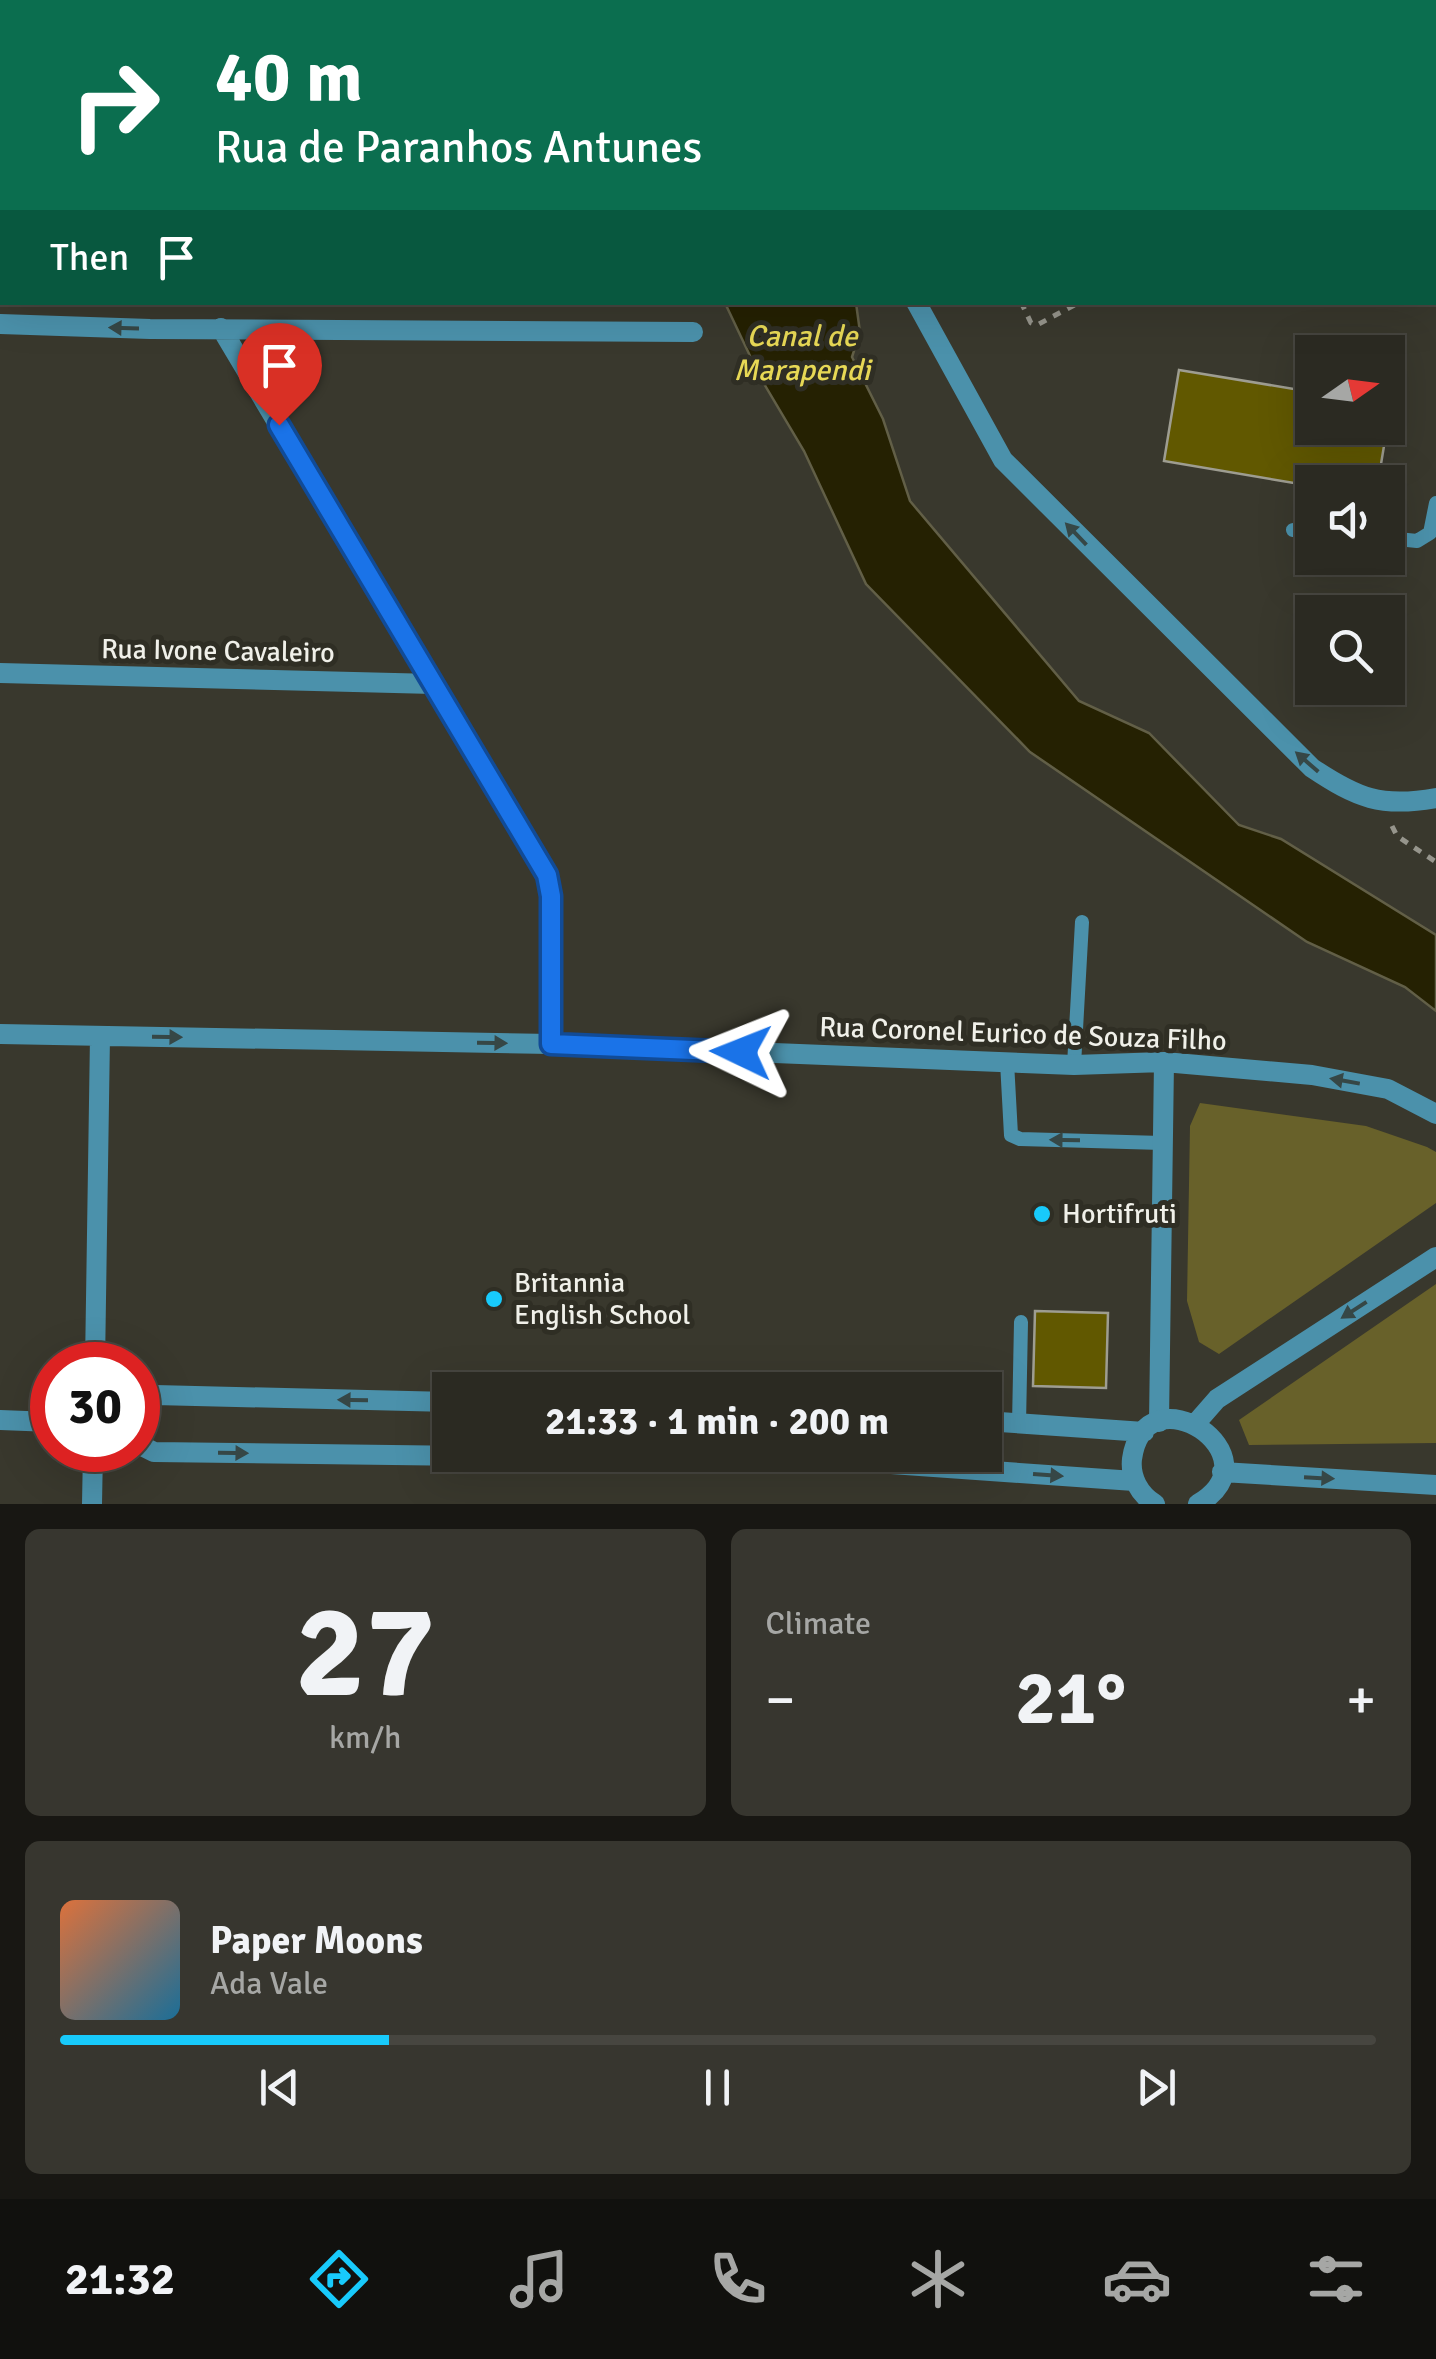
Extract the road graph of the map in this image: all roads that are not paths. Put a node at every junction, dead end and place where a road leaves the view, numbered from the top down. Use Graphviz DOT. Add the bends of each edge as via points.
graph roads {
  1 [pos="918,305"];
  2 [pos="0,324"];
  3 [pos="222,328"];
  4 [pos="693,332"];
  5 [pos="1436,503"];
  6 [pos="1405,540"];
  7 [pos="0,673"];
  8 [pos="434,684"];
  9 [pos="1436,798"];
  10 [pos="1082,922"];
  11 [pos="0,1034"];
  12 [pos="100,1036"];
  13 [pos="551,1044"];
  14 [pos="1008,1062"];
  15 [pos="1164,1062"];
  16 [pos="1074,1064"];
  17 [pos="1436,1114"];
  18 [pos="1162,1143"];
  19 [pos="1436,1257"];
  20 [pos="1021,1322"];
  21 [pos="94,1342"];
  22 [pos="160,1395"];
  23 [pos="432,1402"];
  24 [pos="0,1420"];
  25 [pos="30,1421"];
  26 [pos="1002,1423"];
  27 [pos="1196,1423"];
  28 [pos="1019,1424"];
  29 [pos="1152,1427"];
  30 [pos="160,1452"];
  31 [pos="432,1454"];
  32 [pos="1002,1470"];
  33 [pos="93,1472"];
  34 [pos="1222,1472"];
  35 [pos="1134,1480"];
  36 [pos="1436,1485"];
  37 [pos="1150,1503"];
  38 [pos="92,1504"];
  39 [pos="1198,1504"];
  9 -- 1 [label="street, one-way" via="1393,803 1356,794 1312,768 1003,460"];
  3 -- 2 [label="street, one-way"];
  3 -- 4 [label="street"];
  3 -- 8 [label="street"];
  5 -- 6 [label="lane" via="1430,532"];
  7 -- 8 [label="street, Rua Ivone Cavaleiro"];
  8 -- 13 [label="street" via="547,875"];
  10 -- 16 [label="lane"];
  11 -- 12 [label="street, Rua Coronel Eurico de Souza Filho"];
  12 -- 13 [label="street, Rua Coronel Eurico de Souza Filho, one-way"];
  12 -- 21 [label="street"];
  13 -- 14 [label="street, Rua Coronel Eurico de Souza Filho"];
  14 -- 16 [label="street, Rua Coronel Eurico de Souza Filho"];
  18 -- 14 [label="lane, one-way" via="1010,1135"];
  15 -- 16 [label="street, Rua Coronel Eurico de Souza Filho"];
  17 -- 15 [label="street, Rua Coronel Eurico de Souza Filho, one-way" via="1388,1089"];
  15 -- 18 [label="street"];
  18 -- 29 [label="street"];
  19 -- 27 [label="street, one-way" via="1217,1400"];
  20 -- 28 [label="lane"];
  23 -- 22 [label="street, one-way"];
  24 -- 25 [label="street"];
  26 -- 28 [label="street"];
  27 -- 29 [label="street" via="1181,1419"];
  27 -- 34 [label="street" via="1217,1443"];
  28 -- 29 [label="street"];
  29 -- 35 [label="street" via="1135,1446"];
  30 -- 31 [label="street, one-way"];
  32 -- 35 [label="street, one-way"];
  33 -- 38 [label="street"];
  34 -- 36 [label="street, one-way"];
  34 -- 39 [label="street" via="1217,1488"];
  35 -- 37 [label="street"];
}
